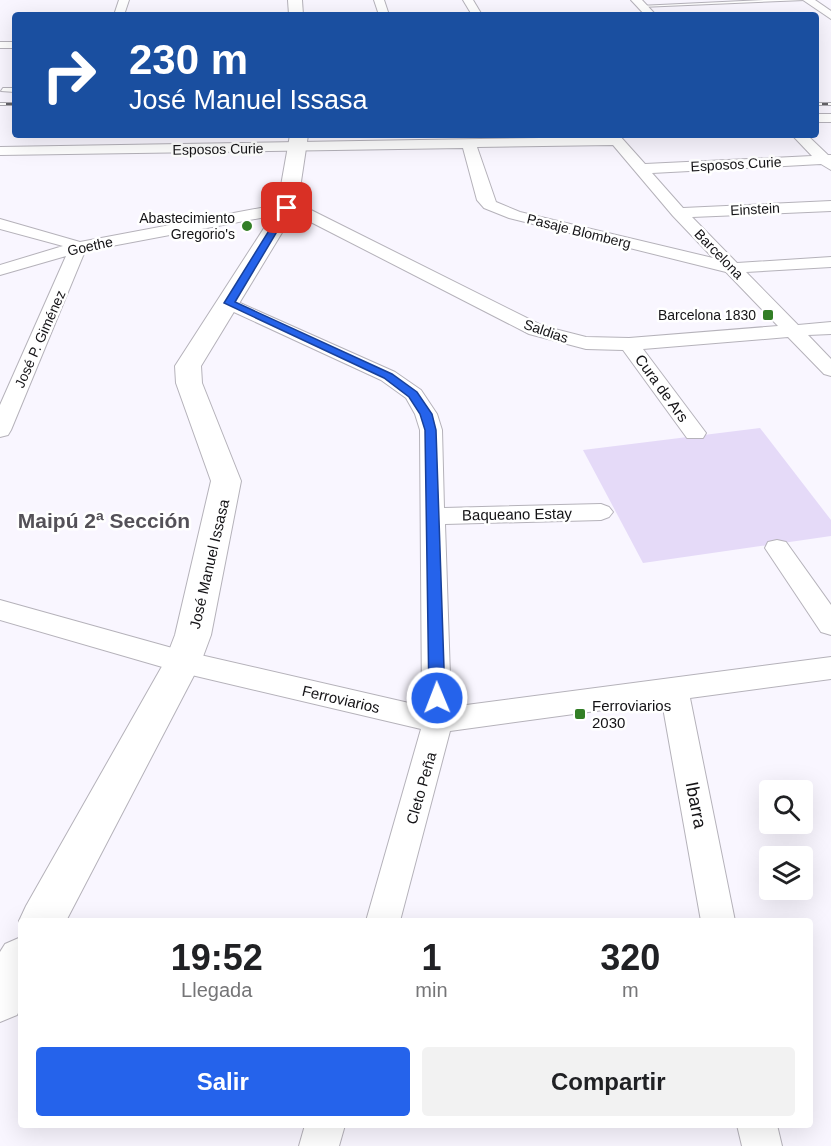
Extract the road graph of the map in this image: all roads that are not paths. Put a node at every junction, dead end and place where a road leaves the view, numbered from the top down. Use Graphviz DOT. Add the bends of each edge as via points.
graph roads {
  1 [pos="806,0"];
  2 [pos="638,3"];
  3 [pos="831,16"];
  4 [pos="3,90"];
  5 [pos="12,90"];
  6 [pos="614,138"];
  7 [pos="801,138"];
  8 [pos="298,141"];
  9 [pos="469,145"];
  10 [pos="0,151"];
  11 [pos="829,162"];
  12 [pos="641,169"];
  13 [pos="831,206"];
  14 [pos="287,208"];
  15 [pos="680,213"];
  16 [pos="0,224"];
  17 [pos="78,247"];
  18 [pos="831,262"];
  19 [pos="732,268"];
  20 [pos="0,270"];
  21 [pos="229,303"];
  22 [pos="831,328"];
  23 [pos="793,330"];
  24 [pos="629,344"];
  25 [pos="831,370"];
  26 [pos="0,430"];
  27 [pos="695,433"];
  28 [pos="601,512"];
  29 [pos="432,516"];
  30 [pos="777,548"];
  31 [pos="0,610"];
  32 [pos="831,625"];
  33 [pos="183,662"];
  34 [pos="831,668"];
  35 [pos="674,689"];
  36 [pos="437,721"];
  37 [pos="44,918"];
  38 [pos="384,918"];
  39 [pos="717,918"];
  40 [pos="18,965"];
  41 [pos="0,998"];
  42 [pos="324,1128"];
  43 [pos="758,1128"];
  44 [pos="319,1146"];
  45 [pos="762,1146"];
  1 -- 2 [label="lane"];
  1 -- 3 [label="street"];
  4 -- 5 [label="lane"];
  6 -- 9 [label="street, Esposos Curie"];
  6 -- 12 [label="street, Barcelona"];
  7 -- 11 [label="street"];
  8 -- 9 [label="street, Esposos Curie"];
  8 -- 10 [label="street, Esposos Curie"];
  8 -- 14 [label="main road, José Manuel Issasa"];
  9 -- 19 [label="street, Pasaje Blomberg" via="482,194 490,205 526,218"];
  11 -- 12 [label="street, Esposos Curie"];
  12 -- 15 [label="street, Barcelona"];
  13 -- 15 [label="street, Einstein"];
  14 -- 17 [label="street, Goethe"];
  14 -- 21 [label="main road, José Manuel Issasa"];
  14 -- 24 [label="street, Saldias" via="305,213 536,330 586,343"];
  15 -- 19 [label="street, Barcelona"];
  16 -- 17 [label="street"];
  17 -- 20 [label="street, Goethe"];
  17 -- 26 [label="street, José P. Giménez"];
  18 -- 19 [label="street"];
  19 -- 23 [label="street, Barcelona"];
  21 -- 29 [label="street, Cleto Peña" via="388,376 414,394 430,430"];
  21 -- 33 [label="main road, José Manuel Issasa" via="186,374 226,481 195,625"];
  22 -- 23 [label="street, Saldias"];
  23 -- 24 [label="street, Saldias"];
  23 -- 25 [label="street, Barcelona"];
  24 -- 27 [label="street, Cura de Ars"];
  28 -- 29 [label="street, Baqueano Estay"];
  29 -- 36 [label="street, Cleto Peña"];
  30 -- 32 [label="street"];
  31 -- 33 [label="street, Ferroviarios"];
  33 -- 36 [label="street, Ferroviarios"];
  33 -- 37 [label="main road, José Manuel Issasa"];
  34 -- 35 [label="street, Ferroviarios"];
  35 -- 36 [label="street, Ferroviarios"];
  35 -- 39 [label="street, Ibarra"];
  36 -- 38 [label="street, Cleto Peña"];
  40 -- 41 [label="main road"];
  42 -- 44 [label="street"];
  43 -- 45 [label="street"];
}
